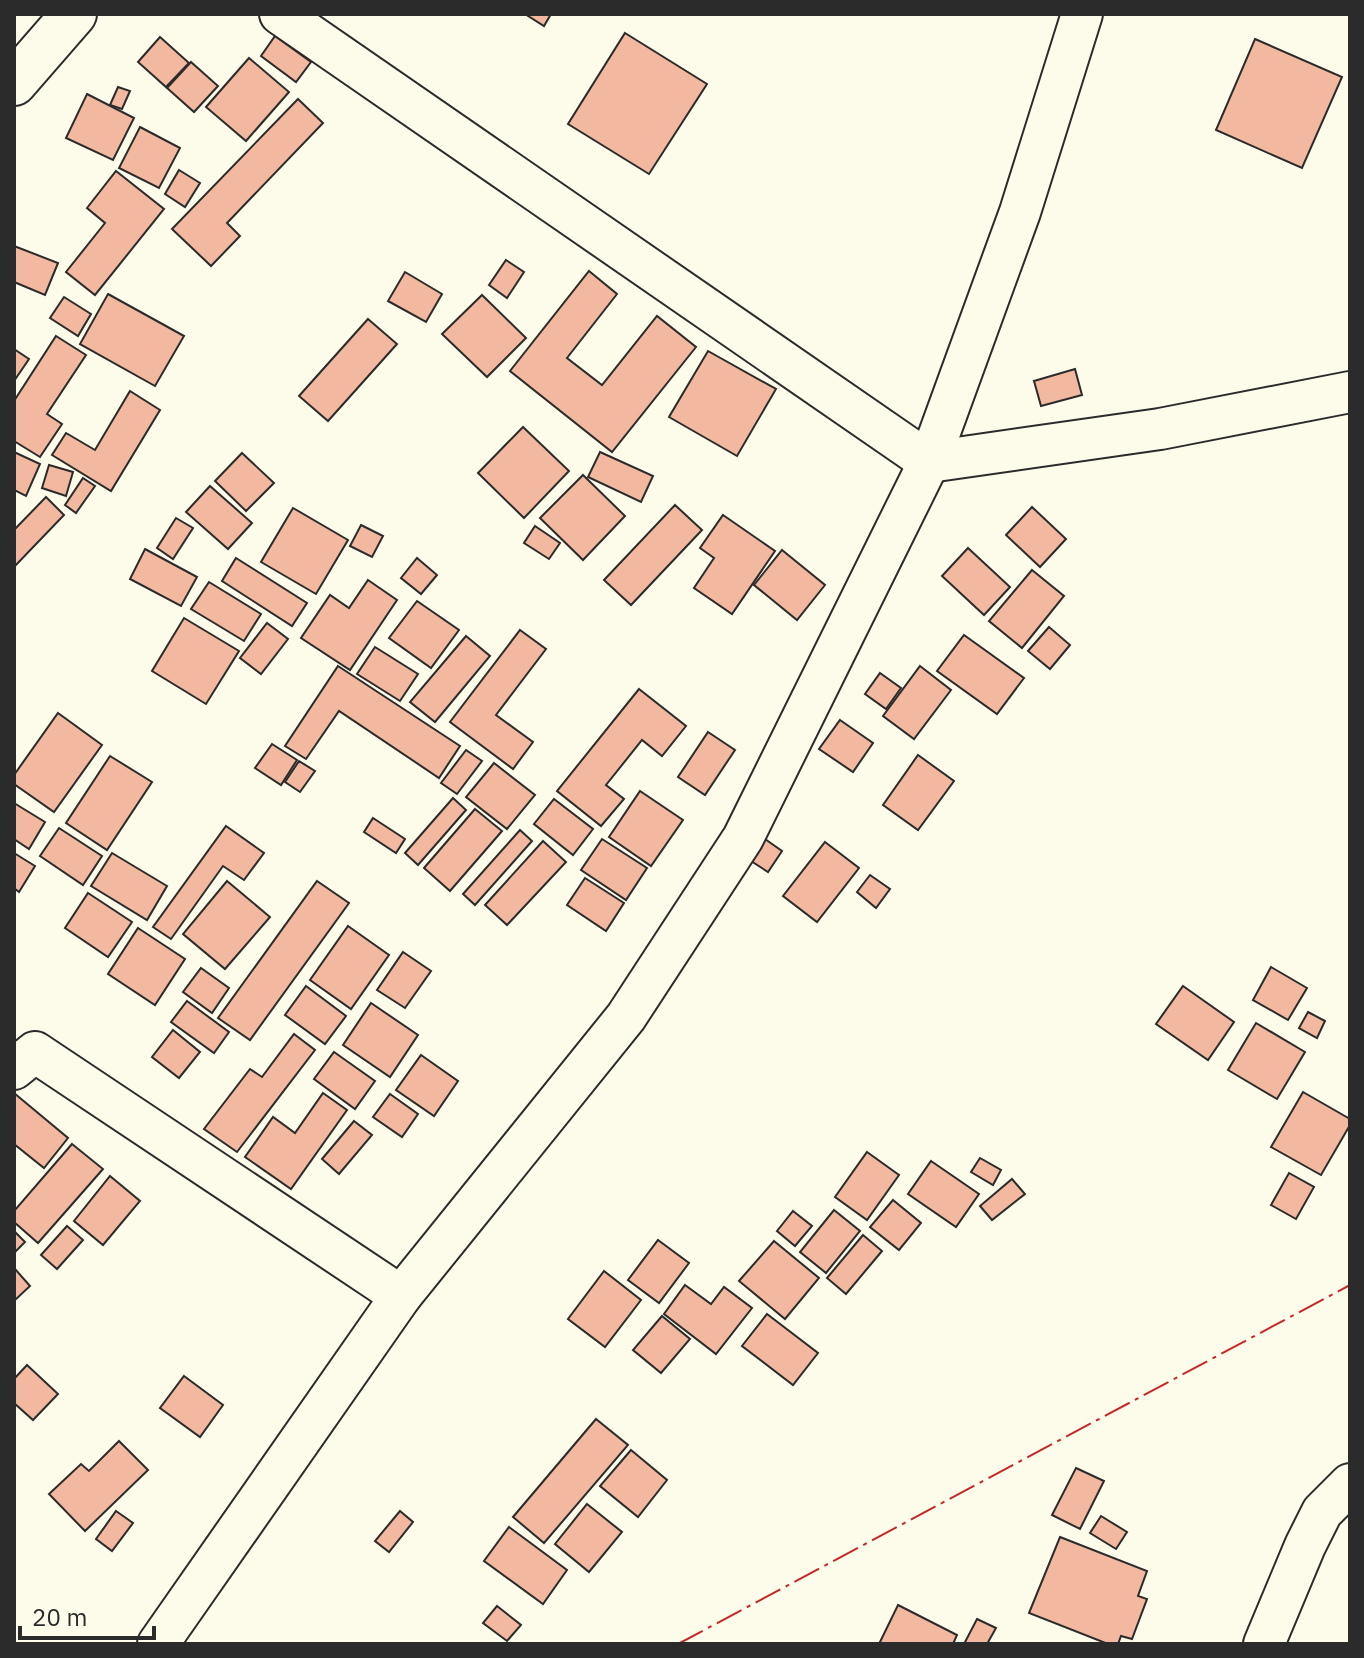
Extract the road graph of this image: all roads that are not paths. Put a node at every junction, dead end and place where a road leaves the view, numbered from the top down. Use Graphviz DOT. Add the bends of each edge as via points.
graph roads {
  1 [pos="74,14"];
  2 [pos="280,14"];
  3 [pos="1082,14"];
  4 [pos="14,83"];
  5 [pos="1350,392"];
  6 [pos="929,462"];
  7 [pos="14,1069"];
  8 [pos="401,1296"];
  9 [pos="1350,1484"];
  10 [pos="158,1644"];
  11 [pos="1264,1644"];
  1 -- 4 [label="main road"];
  2 -- 6 [label="street"];
  3 -- 6 [label="street" via="1020,212"];
  5 -- 6 [label="street" via="1160,429"];
  6 -- 8 [label="street" via="743,838 626,1017"];
  7 -- 8 [label="street" via="35,1052"];
  8 -- 10 [label="street"];
  9 -- 11 [label="street" via="1322,1512"];
}
